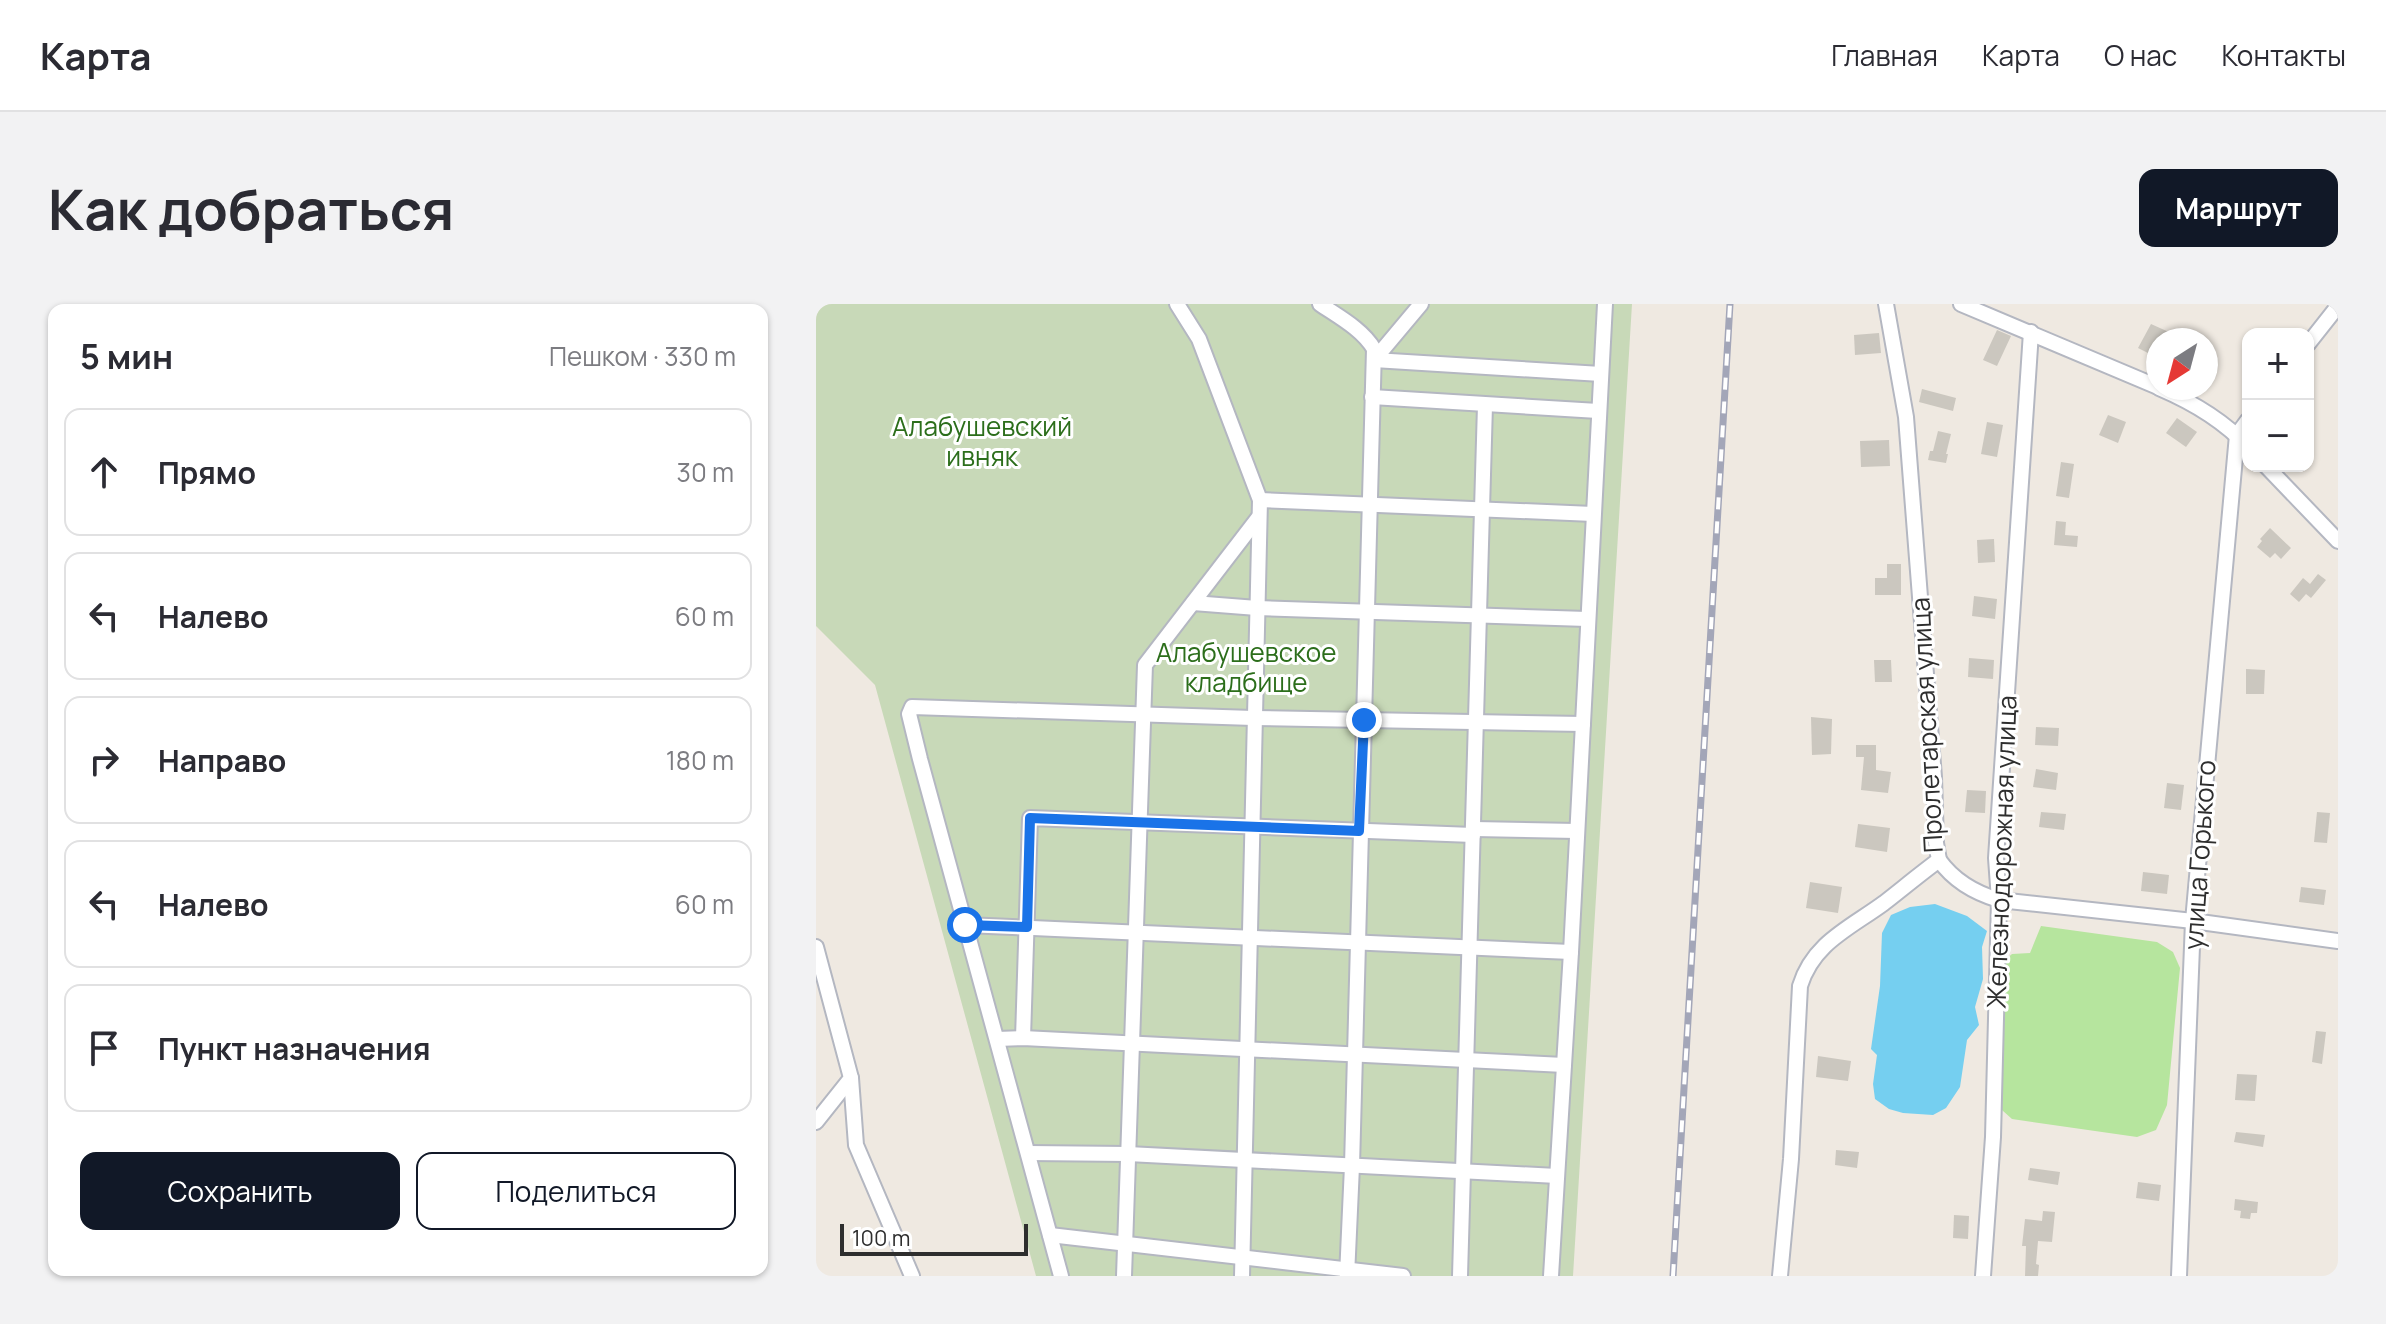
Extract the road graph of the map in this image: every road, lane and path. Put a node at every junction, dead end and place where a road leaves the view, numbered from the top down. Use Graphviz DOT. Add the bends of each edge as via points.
graph roads {
  1 [pos="1177,304"];
  2 [pos="1320,304"];
  3 [pos="1421,304"];
  4 [pos="1605,304"];
  5 [pos="1886,304"];
  6 [pos="1961,304"];
  7 [pos="2338,306"];
  8 [pos="2031,332"];
  9 [pos="2314,336"];
  10 [pos="1374,360"];
  11 [pos="1601,374"];
  12 [pos="2146,382"];
  13 [pos="1372,397"];
  14 [pos="2186,400"];
  15 [pos="1485,405"];
  16 [pos="1598,411"];
  17 [pos="2242,428"];
  18 [pos="2237,435"];
  19 [pos="2242,440"];
  20 [pos="2272,472"];
  21 [pos="1260,500"];
  22 [pos="1369,504"];
  23 [pos="1483,510"];
  24 [pos="1593,514"];
  25 [pos="1258,518"];
  26 [pos="2338,541"];
  27 [pos="1193,603"];
  28 [pos="1257,608"];
  29 [pos="1367,611"];
  30 [pos="1480,616"];
  31 [pos="1587,619"];
  32 [pos="1143,713"];
  33 [pos="1253,718"];
  34 [pos="1364,720"];
  35 [pos="1477,723"];
  36 [pos="1583,724"];
  37 [pos="1139,824"];
  38 [pos="1251,828"];
  39 [pos="1359,831"];
  40 [pos="1577,831"];
  41 [pos="1474,832"];
  42 [pos="1939,860"];
  43 [pos="1999,900"];
  44 [pos="2193,921"];
  45 [pos="965,925"];
  46 [pos="1027,927"];
  47 [pos="1137,934"];
  48 [pos="1249,938"];
  49 [pos="2338,941"];
  50 [pos="1357,943"];
  51 [pos="816,947"];
  52 [pos="1469,949"];
  53 [pos="1571,952"];
  54 [pos="1023,1038"];
  55 [pos="997,1039"];
  56 [pos="1133,1044"];
  57 [pos="1246,1050"];
  58 [pos="1354,1055"];
  59 [pos="1465,1061"];
  60 [pos="1564,1065"];
  61 [pos="851,1078"];
  62 [pos="816,1122"];
  63 [pos="1028,1153"];
  64 [pos="1128,1154"];
  65 [pos="1243,1161"];
  66 [pos="1352,1166"];
  67 [pos="1462,1172"];
  68 [pos="1557,1176"];
  69 [pos="1050,1235"];
  70 [pos="1125,1242"];
  71 [pos="1243,1257"];
  72 [pos="1347,1273"];
  73 [pos="912,1276"];
  74 [pos="1061,1276"];
  75 [pos="1124,1276"];
  76 [pos="1242,1276"];
  77 [pos="1403,1276"];
  78 [pos="1460,1276"];
  79 [pos="1551,1276"];
  80 [pos="1780,1276"];
  81 [pos="1983,1276"];
  82 [pos="2179,1276"];
  1 -- 21 [label="street" via="1199,339"];
  2 -- 10 [label="street" via="1368,340"];
  3 -- 10 [label="street"];
  4 -- 11 [label="street"];
  5 -- 42 [label="street, Пролетарская улица" via="1907,431"];
  6 -- 8 [label="street"];
  7 -- 9 [label="street"];
  8 -- 12 [label="street"];
  8 -- 43 [label="street, Железнодорожная улица" via="1996,858"];
  10 -- 11 [label="street"];
  10 -- 13 [label="street"];
  11 -- 16 [label="street"];
  13 -- 15 [label="street"];
  13 -- 22 [label="street"];
  14 -- 18 [label="street"];
  15 -- 16 [label="street"];
  15 -- 23 [label="street"];
  16 -- 24 [label="street"];
  17 -- 18 [label="street"];
  18 -- 19 [label="street"];
  18 -- 44 [label="street, улица Горького"];
  20 -- 26 [label="street"];
  21 -- 22 [label="street"];
  21 -- 25 [label="street"];
  22 -- 23 [label="street"];
  22 -- 29 [label="street"];
  23 -- 24 [label="street"];
  23 -- 30 [label="street"];
  24 -- 31 [label="street"];
  25 -- 27 [label="street"];
  25 -- 28 [label="street"];
  27 -- 28 [label="street"];
  27 -- 32 [label="street" via="1145,665"];
  28 -- 29 [label="street"];
  28 -- 33 [label="street"];
  29 -- 30 [label="street"];
  29 -- 34 [label="street"];
  30 -- 31 [label="street"];
  30 -- 35 [label="street"];
  31 -- 36 [label="street"];
  32 -- 33 [label="street"];
  32 -- 37 [label="street"];
  32 -- 45 [label="street" via="912,707 912,729"];
  33 -- 34 [label="street"];
  33 -- 38 [label="street"];
  34 -- 35 [label="street"];
  34 -- 39 [label="street"];
  35 -- 36 [label="street"];
  35 -- 41 [label="street"];
  36 -- 40 [label="street"];
  37 -- 38 [label="street"];
  37 -- 46 [label="street" via="1030,818"];
  37 -- 47 [label="street"];
  38 -- 39 [label="street"];
  38 -- 48 [label="street"];
  39 -- 41 [label="street"];
  39 -- 50 [label="street"];
  40 -- 41 [label="street"];
  40 -- 53 [label="street"];
  41 -- 52 [label="street"];
  42 -- 43 [label="street" via="1966,886"];
  42 -- 80 [label="street, Пролетарская улица" via="1831,939 1805,968"];
  43 -- 44 [label="street"];
  43 -- 81 [label="street, Железнодорожная улица" via="1993,1137"];
  44 -- 49 [label="street"];
  44 -- 82 [label="street, улица Горького"];
  45 -- 46 [label="street"];
  45 -- 55 [label="street"];
  46 -- 47 [label="street"];
  46 -- 54 [label="street"];
  47 -- 48 [label="street"];
  47 -- 56 [label="street"];
  48 -- 50 [label="street"];
  48 -- 57 [label="street"];
  50 -- 52 [label="street"];
  50 -- 58 [label="street"];
  51 -- 61 [label="street"];
  52 -- 53 [label="street"];
  52 -- 59 [label="street"];
  53 -- 60 [label="street"];
  54 -- 55 [label="street"];
  54 -- 56 [label="street"];
  55 -- 63 [label="street"];
  56 -- 57 [label="street"];
  56 -- 64 [label="street"];
  57 -- 58 [label="street"];
  57 -- 65 [label="street"];
  58 -- 59 [label="street"];
  58 -- 66 [label="street"];
  59 -- 60 [label="street"];
  59 -- 67 [label="street"];
  60 -- 68 [label="street"];
  61 -- 62 [label="street"];
  61 -- 73 [label="street" via="856,1145"];
  63 -- 64 [label="street"];
  63 -- 69 [label="street"];
  64 -- 65 [label="street"];
  64 -- 70 [label="street"];
  65 -- 66 [label="street"];
  65 -- 71 [label="street"];
  66 -- 67 [label="street"];
  66 -- 72 [label="street"];
  67 -- 68 [label="street"];
  67 -- 78 [label="street"];
  68 -- 79 [label="street"];
  69 -- 70 [label="street"];
  69 -- 74 [label="street"];
  70 -- 71 [label="street"];
  70 -- 75 [label="street"];
  71 -- 72 [label="street"];
  71 -- 76 [label="street"];
  72 -- 77 [label="street"];
}
